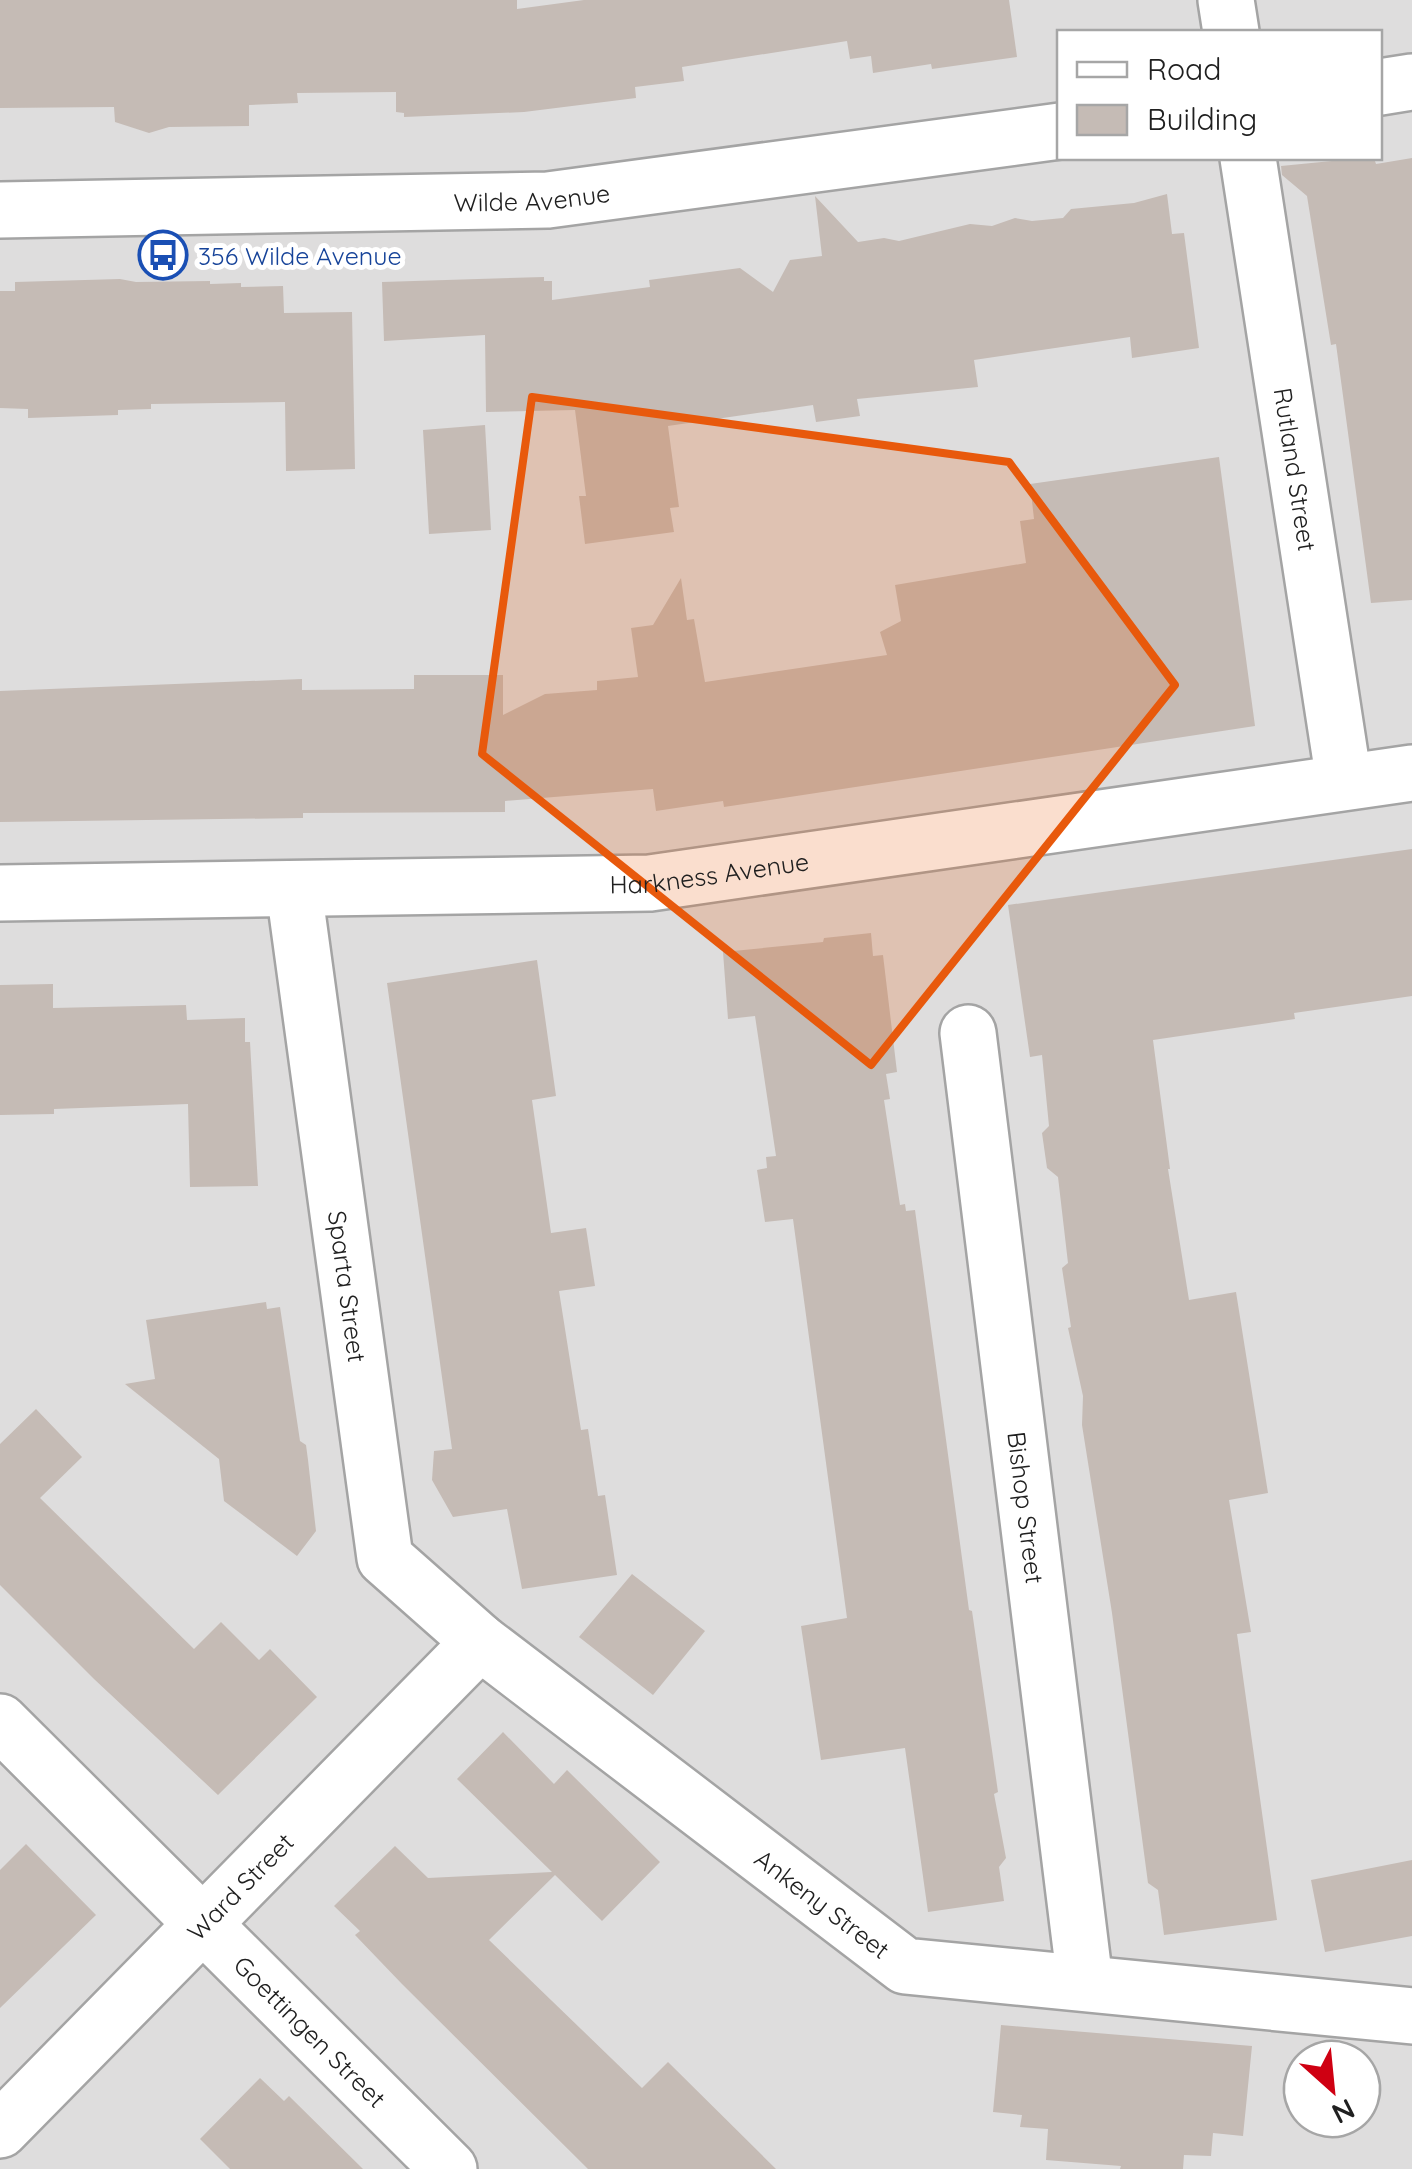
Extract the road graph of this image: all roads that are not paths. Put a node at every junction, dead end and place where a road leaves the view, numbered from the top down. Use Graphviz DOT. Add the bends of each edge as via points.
graph roads {
  1 [pos="1226,0"];
  2 [pos="1231,30"];
  3 [pos="1412,82"];
  4 [pos="1382,87"];
  5 [pos="1057,131"];
  6 [pos="1248,160"];
  7 [pos="0,210"];
  8 [pos="1412,772"];
  9 [pos="1344,781"];
  10 [pos="294,890"];
  11 [pos="0,892"];
  12 [pos="968,1033"];
  13 [pos="480,1642"];
  14 [pos="0,1722"];
  15 [pos="202,1924"];
  16 [pos="1085,1982"];
  17 [pos="1412,2016"];
  18 [pos="0,2130"];
  19 [pos="449,2169"];
  1 -- 2 [label="street"];
  3 -- 4 [label="street"];
  5 -- 7 [label="street, Wilde Avenue" via="548,200"];
  6 -- 9 [label="street, Rutland Street"];
  8 -- 9 [label="street, Harkness Avenue"];
  9 -- 10 [label="street, Harkness Avenue" via="650,883"];
  10 -- 11 [label="street, Harkness Avenue"];
  10 -- 13 [label="street, Sparta Street" via="385,1558"];
  12 -- 16 [label="street, Bishop Street"];
  13 -- 15 [label="street, Ward Street"];
  13 -- 16 [label="street, Ankeny Street" via="905,1966"];
  14 -- 15 [label="street, Goettingen Street"];
  15 -- 18 [label="street, Ward Street"];
  15 -- 19 [label="street, Goettingen Street"];
  16 -- 17 [label="street, Ankeny Street"];
}
